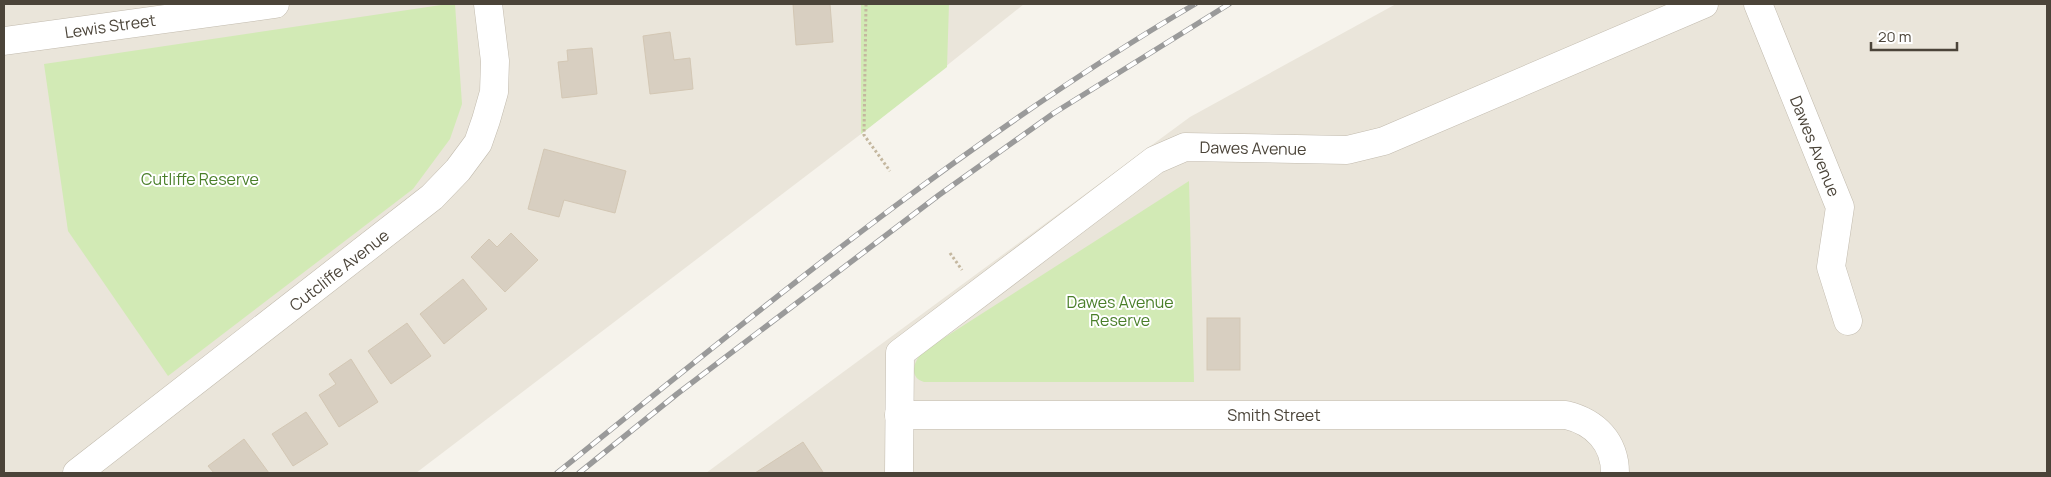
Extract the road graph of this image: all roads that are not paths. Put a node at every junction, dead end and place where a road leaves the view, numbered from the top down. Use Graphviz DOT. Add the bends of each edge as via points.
graph roads {
  1 [pos="275,4"];
  2 [pos="488,4"];
  3 [pos="1704,4"];
  4 [pos="1758,4"];
  5 [pos="4,41"];
  6 [pos="1848,321"];
  7 [pos="899,416"];
  8 [pos="77,473"];
  9 [pos="899,473"];
  10 [pos="1615,473"];
  1 -- 5 [label="street, Lewis Street"];
  2 -- 8 [label="street, Cutcliffe Avenue" via="495,60 494,92 478,143 458,170 432,196"];
  3 -- 7 [label="street, Dawes Avenue" via="1384,141 1347,150 1185,147 1155,160 900,353"];
  4 -- 6 [label="street, Dawes Avenue" via="1840,207 1831,267"];
  7 -- 9 [label="street, Dawes Avenue"];
  7 -- 10 [label="street, Smith Street" via="1566,415 1595,427 1607,441"];
}
